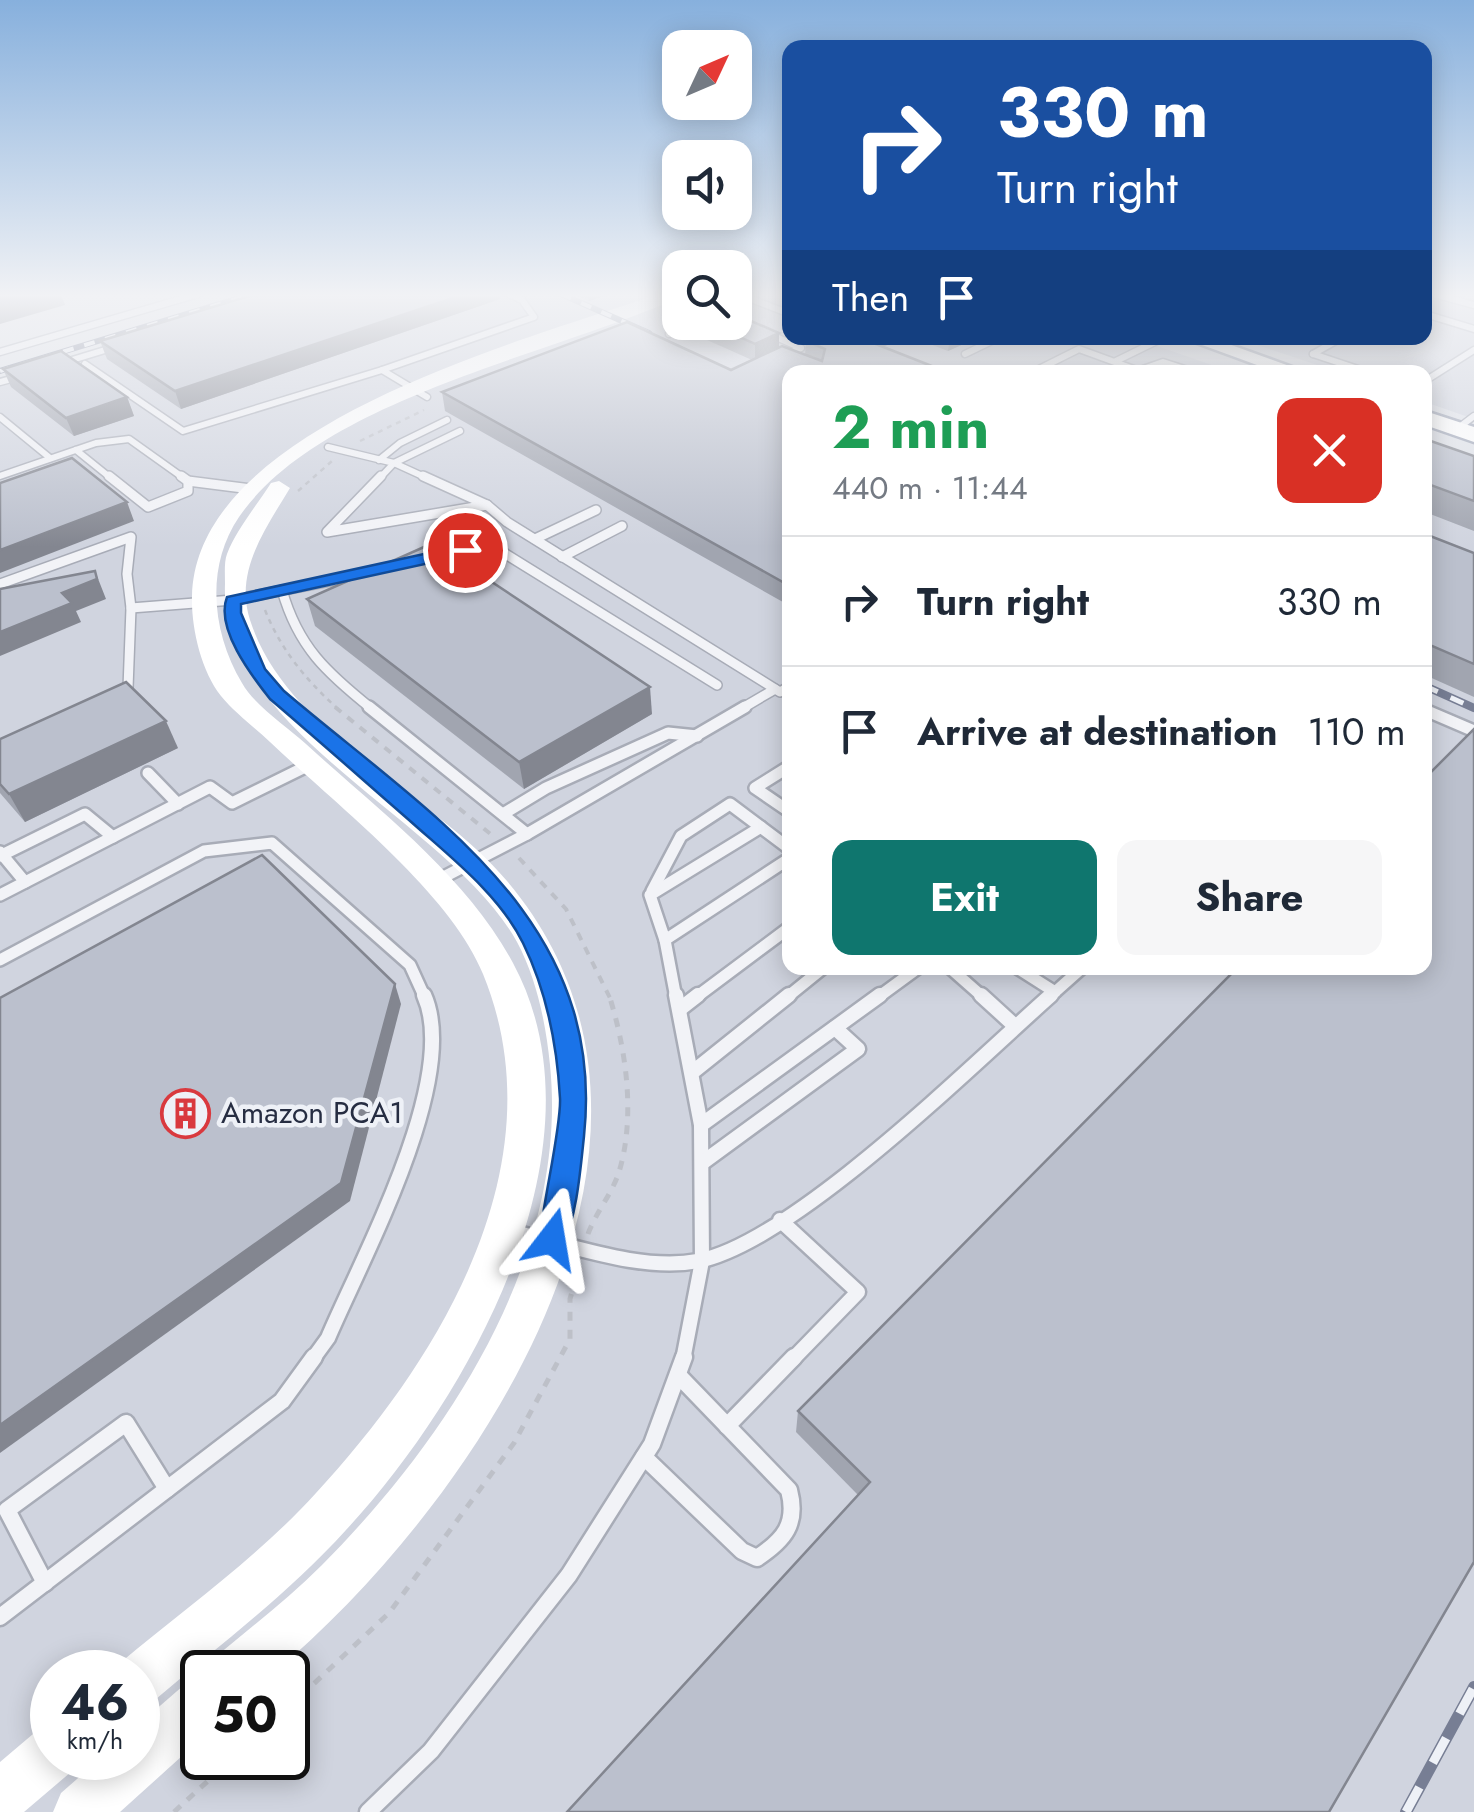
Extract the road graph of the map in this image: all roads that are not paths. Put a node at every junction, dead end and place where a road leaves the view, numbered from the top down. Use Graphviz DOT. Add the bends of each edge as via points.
graph roads {
  1 [pos="106,379"];
  2 [pos="358,379"];
  3 [pos="395,379"];
  4 [pos="482,379"];
  5 [pos="487,379"];
  6 [pos="429,402"];
  7 [pos="0,417"];
  8 [pos="1432,420"];
  9 [pos="1432,429"];
  10 [pos="460,431"];
  11 [pos="1470,432"];
  12 [pos="328,447"];
  13 [pos="76,450"];
  14 [pos="50,458"];
  15 [pos="379,460"];
  16 [pos="394,463"];
  17 [pos="0,476"];
  18 [pos="188,481"];
  19 [pos="251,489"];
  20 [pos="487,505"];
  21 [pos="596,510"];
  22 [pos="622,526"];
  23 [pos="535,540"];
  24 [pos="562,556"];
  25 [pos="420,562"];
  26 [pos="387,570"];
  27 [pos="0,584"];
  28 [pos="282,590"];
  29 [pos="217,601"];
  30 [pos="132,608"];
  31 [pos="717,685"];
  32 [pos="775,688"];
  33 [pos="782,691"];
  34 [pos="112,696"];
  35 [pos="1432,713"];
  36 [pos="1474,731"];
  37 [pos="697,736"];
  38 [pos="309,764"];
  39 [pos="782,771"];
  40 [pos="148,772"];
  41 [pos="754,788"];
  42 [pos="178,804"];
  43 [pos="782,807"];
  44 [pos="502,814"];
  45 [pos="761,827"];
  46 [pos="528,834"];
  47 [pos="112,837"];
  48 [pos="782,842"];
  49 [pos="1,854"];
  50 [pos="471,862"];
  51 [pos="782,863"];
  52 [pos="436,881"];
  53 [pos="25,882"];
  54 [pos="0,895"];
  55 [pos="650,895"];
  56 [pos="782,933"];
  57 [pos="665,940"];
  58 [pos="0,960"];
  59 [pos="814,975"];
  60 [pos="908,975"];
  61 [pos="958,975"];
  62 [pos="1027,975"];
  63 [pos="1074,975"];
  64 [pos="1055,992"];
  65 [pos="680,1009"];
  66 [pos="1015,1026"];
  67 [pos="835,1028"];
  68 [pos="694,1071"];
  69 [pos="701,1125"];
  70 [pos="702,1163"];
  71 [pos="780,1220"];
  72 [pos="504,1230"];
  73 [pos="552,1239"];
  74 [pos="702,1261"];
  75 [pos="678,1376"];
  76 [pos="727,1426"];
  77 [pos="644,1456"];
  78 [pos="167,1489"];
  79 [pos="44,1583"];
  80 [pos="0,1617"];
  81 [pos="262,1650"];
  82 [pos="160,1662"];
  83 [pos="180,1723"];
  84 [pos="30,1772"];
  85 [pos="0,1797"];
  86 [pos="80,1812"];
  87 [pos="368,1812"];
  1 -- 2 [label="lane" via="183,431"];
  3 -- 6 [label="lane"];
  4 -- 6 [label="main road"];
  5 -- 6 [label="main road"];
  6 -- 12 [label="main road"];
  6 -- 15 [label="lane"];
  6 -- 19 [label="main road" via="308,441"];
  7 -- 14 [label="lane"];
  8 -- 11 [label="main road"];
  9 -- 11 [label="main road"];
  10 -- 16 [label="lane"];
  12 -- 15 [label="lane"];
  12 -- 29 [label="main road" via="288,479 251,524"];
  13 -- 14 [label="lane"];
  13 -- 18 [label="lane" via="129,439"];
  13 -- 18 [label="lane" via="148,507 188,491"];
  14 -- 17 [label="lane"];
  15 -- 16 [label="lane"];
  16 -- 20 [label="lane"];
  16 -- 20 [label="lane" via="327,532"];
  18 -- 19 [label="lane"];
  19 -- 29 [label="main road" via="214,540 204,571"];
  20 -- 23 [label="lane"];
  21 -- 23 [label="lane"];
  22 -- 24 [label="lane"];
  23 -- 24 [label="lane"];
  24 -- 32 [label="lane"];
  25 -- 31 [label="lane" via="496,548"];
  26 -- 28 [label="lane"];
  27 -- 30 [label="lane" via="131,537"];
  28 -- 29 [label="lane"];
  28 -- 44 [label="lane" via="293,628 335,679"];
  29 -- 30 [label="lane"];
  29 -- 38 [label="main road" via="202,627 214,662 231,690"];
  29 -- 50 [label="main road" via="277,695"];
  30 -- 34 [label="lane" via="128,688"];
  32 -- 33 [label="lane"];
  32 -- 37 [label="lane"];
  35 -- 36 [label="lane"];
  37 -- 44 [label="lane" via="668,733"];
  37 -- 46 [label="lane"];
  38 -- 42 [label="lane" via="232,803 210,787"];
  38 -- 52 [label="main road"];
  39 -- 41 [label="lane"];
  40 -- 42 [label="lane"];
  41 -- 43 [label="lane"];
  42 -- 47 [label="lane"];
  44 -- 46 [label="lane"];
  45 -- 48 [label="lane"];
  45 -- 55 [label="lane"];
  45 -- 55 [label="lane" via="730,804 681,836"];
  46 -- 50 [label="lane"];
  47 -- 49 [label="lane" via="85,814"];
  47 -- 53 [label="lane"];
  49 -- 53 [label="lane"];
  50 -- 52 [label="lane"];
  50 -- 73 [label="main road" via="533,939 570,1050 574,1108"];
  51 -- 57 [label="lane"];
  52 -- 72 [label="main road" via="482,930 520,1024 528,1074 526,1142"];
  53 -- 54 [label="lane"];
  55 -- 57 [label="lane"];
  56 -- 65 [label="lane"];
  57 -- 65 [label="lane"];
  58 -- 78 [label="lane" via="204,852 272,843 410,965 432,1013 430,1084 328,1338 282,1401"];
  59 -- 68 [label="lane"];
  60 -- 67 [label="lane"];
  61 -- 66 [label="lane"];
  62 -- 64 [label="lane"];
  63 -- 64 [label="lane"];
  64 -- 66 [label="lane"];
  65 -- 68 [label="lane"];
  66 -- 71 [label="lane" via="838,1180"];
  67 -- 69 [label="lane"];
  67 -- 70 [label="lane" via="858,1049"];
  68 -- 69 [label="lane"];
  69 -- 70 [label="lane"];
  70 -- 74 [label="lane"];
  71 -- 74 [label="lane" via="738,1248"];
  71 -- 76 [label="lane" via="858,1292"];
  72 -- 73 [label="lane"];
  72 -- 82 [label="main road" via="449,1358 400,1432 331,1512"];
  73 -- 74 [label="lane" via="671,1262"];
  73 -- 81 [label="main road" via="516,1335 429,1477 348,1574"];
  74 -- 75 [label="lane"];
  75 -- 76 [label="lane"];
  75 -- 77 [label="lane"];
  76 -- 77 [label="lane" via="789,1490 796,1511 790,1534 757,1558 727,1538"];
  77 -- 87 [label="lane" via="570,1574 431,1751"];
  78 -- 79 [label="lane"];
  78 -- 79 [label="lane" via="126,1423 7,1510"];
  79 -- 80 [label="lane"];
  83 -- 86 [label="main road"];
  84 -- 85 [label="main road"];
}
